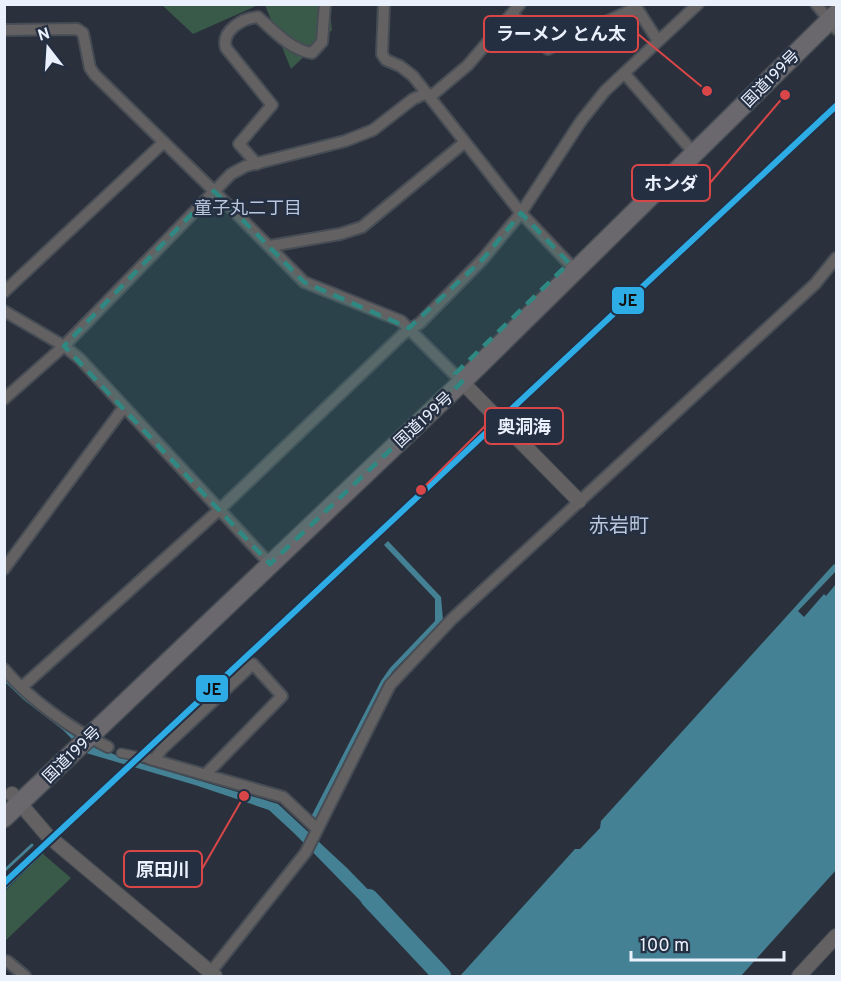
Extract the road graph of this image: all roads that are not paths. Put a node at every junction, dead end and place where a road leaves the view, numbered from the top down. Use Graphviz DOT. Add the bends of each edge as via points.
graph roads {
  1 [pos="324,4"];
  2 [pos="384,4"];
  3 [pos="520,4"];
  4 [pos="698,4"];
  5 [pos="512,14"];
  6 [pos="829,14"];
  7 [pos="4,30"];
  8 [pos="658,41"];
  9 [pos="624,73"];
  10 [pos="429,95"];
  11 [pos="164,142"];
  12 [pos="465,142"];
  13 [pos="691,150"];
  14 [pos="257,164"];
  15 [pos="214,191"];
  16 [pos="521,213"];
  17 [pos="270,246"];
  18 [pos="837,258"];
  19 [pos="573,267"];
  20 [pos="4,292"];
  21 [pos="4,311"];
  22 [pos="410,328"];
  23 [pos="64,346"];
  24 [pos="459,378"];
  25 [pos="4,399"];
  26 [pos="124,407"];
  27 [pos="579,501"];
  28 [pos="219,510"];
  29 [pos="267,560"];
  30 [pos="4,569"];
  31 [pos="4,669"];
  32 [pos="22,687"];
  33 [pos="84,735"];
  34 [pos="108,747"];
  35 [pos="121,753"];
  36 [pos="152,759"];
  37 [pos="205,775"];
  38 [pos="12,799"];
  39 [pos="4,818"];
  40 [pos="317,829"];
  41 [pos="837,936"];
  42 [pos="4,961"];
  43 [pos="213,975"];
  44 [pos="26,976"];
  45 [pos="800,976"];
  1 -- 14 [label="street" via="322,42 312,53 293,46 258,17 241,21 224,41 272,105 238,144"];
  2 -- 10 [label="street" via="382,54 413,76"];
  3 -- 5 [label="street"];
  4 -- 8 [label="street"];
  5 -- 8 [label="street" via="548,49 638,10"];
  5 -- 10 [label="street" via="468,65"];
  6 -- 13 [label="highway, 国道199号"];
  7 -- 11 [label="street" via="77,29 82,33 95,75"];
  8 -- 9 [label="street"];
  9 -- 13 [label="street"];
  9 -- 16 [label="street" via="581,121"];
  10 -- 12 [label="street"];
  10 -- 14 [label="street" via="413,99 364,134"];
  11 -- 15 [label="street"];
  11 -- 20 [label="street"];
  12 -- 16 [label="street"];
  12 -- 17 [label="street" via="362,227"];
  13 -- 19 [label="highway, 国道199号"];
  14 -- 15 [label="street" via="231,174"];
  15 -- 17 [label="street"];
  15 -- 23 [label="street"];
  16 -- 19 [label="street"];
  16 -- 22 [label="street" via="483,260 420,323"];
  17 -- 22 [label="street" via="304,282"];
  18 -- 27 [label="street" via="815,284"];
  19 -- 24 [label="highway, 国道199号"];
  21 -- 23 [label="street"];
  22 -- 24 [label="street"];
  22 -- 28 [label="street"];
  23 -- 25 [label="street"];
  23 -- 26 [label="street"];
  24 -- 27 [label="street"];
  24 -- 29 [label="highway, 国道199号"];
  26 -- 28 [label="street"];
  26 -- 30 [label="street"];
  27 -- 40 [label="street" via="452,620 390,685"];
  28 -- 29 [label="street"];
  28 -- 32 [label="street"];
  29 -- 33 [label="highway, 国道199号"];
  31 -- 32 [label="street"];
  32 -- 33 [label="street"];
  33 -- 34 [label="street"];
  33 -- 38 [label="highway, 国道199号"];
  35 -- 36 [label="street"];
  36 -- 37 [label="street"];
  36 -- 37 [label="street" via="253,664 282,696"];
  37 -- 40 [label="street" via="283,798"];
  38 -- 39 [label="highway, 国道199号"];
  38 -- 43 [label="street" via="47,835"];
  40 -- 43 [label="street" via="306,852"];
  41 -- 45 [label="street"];
  42 -- 44 [label="street"];
}
